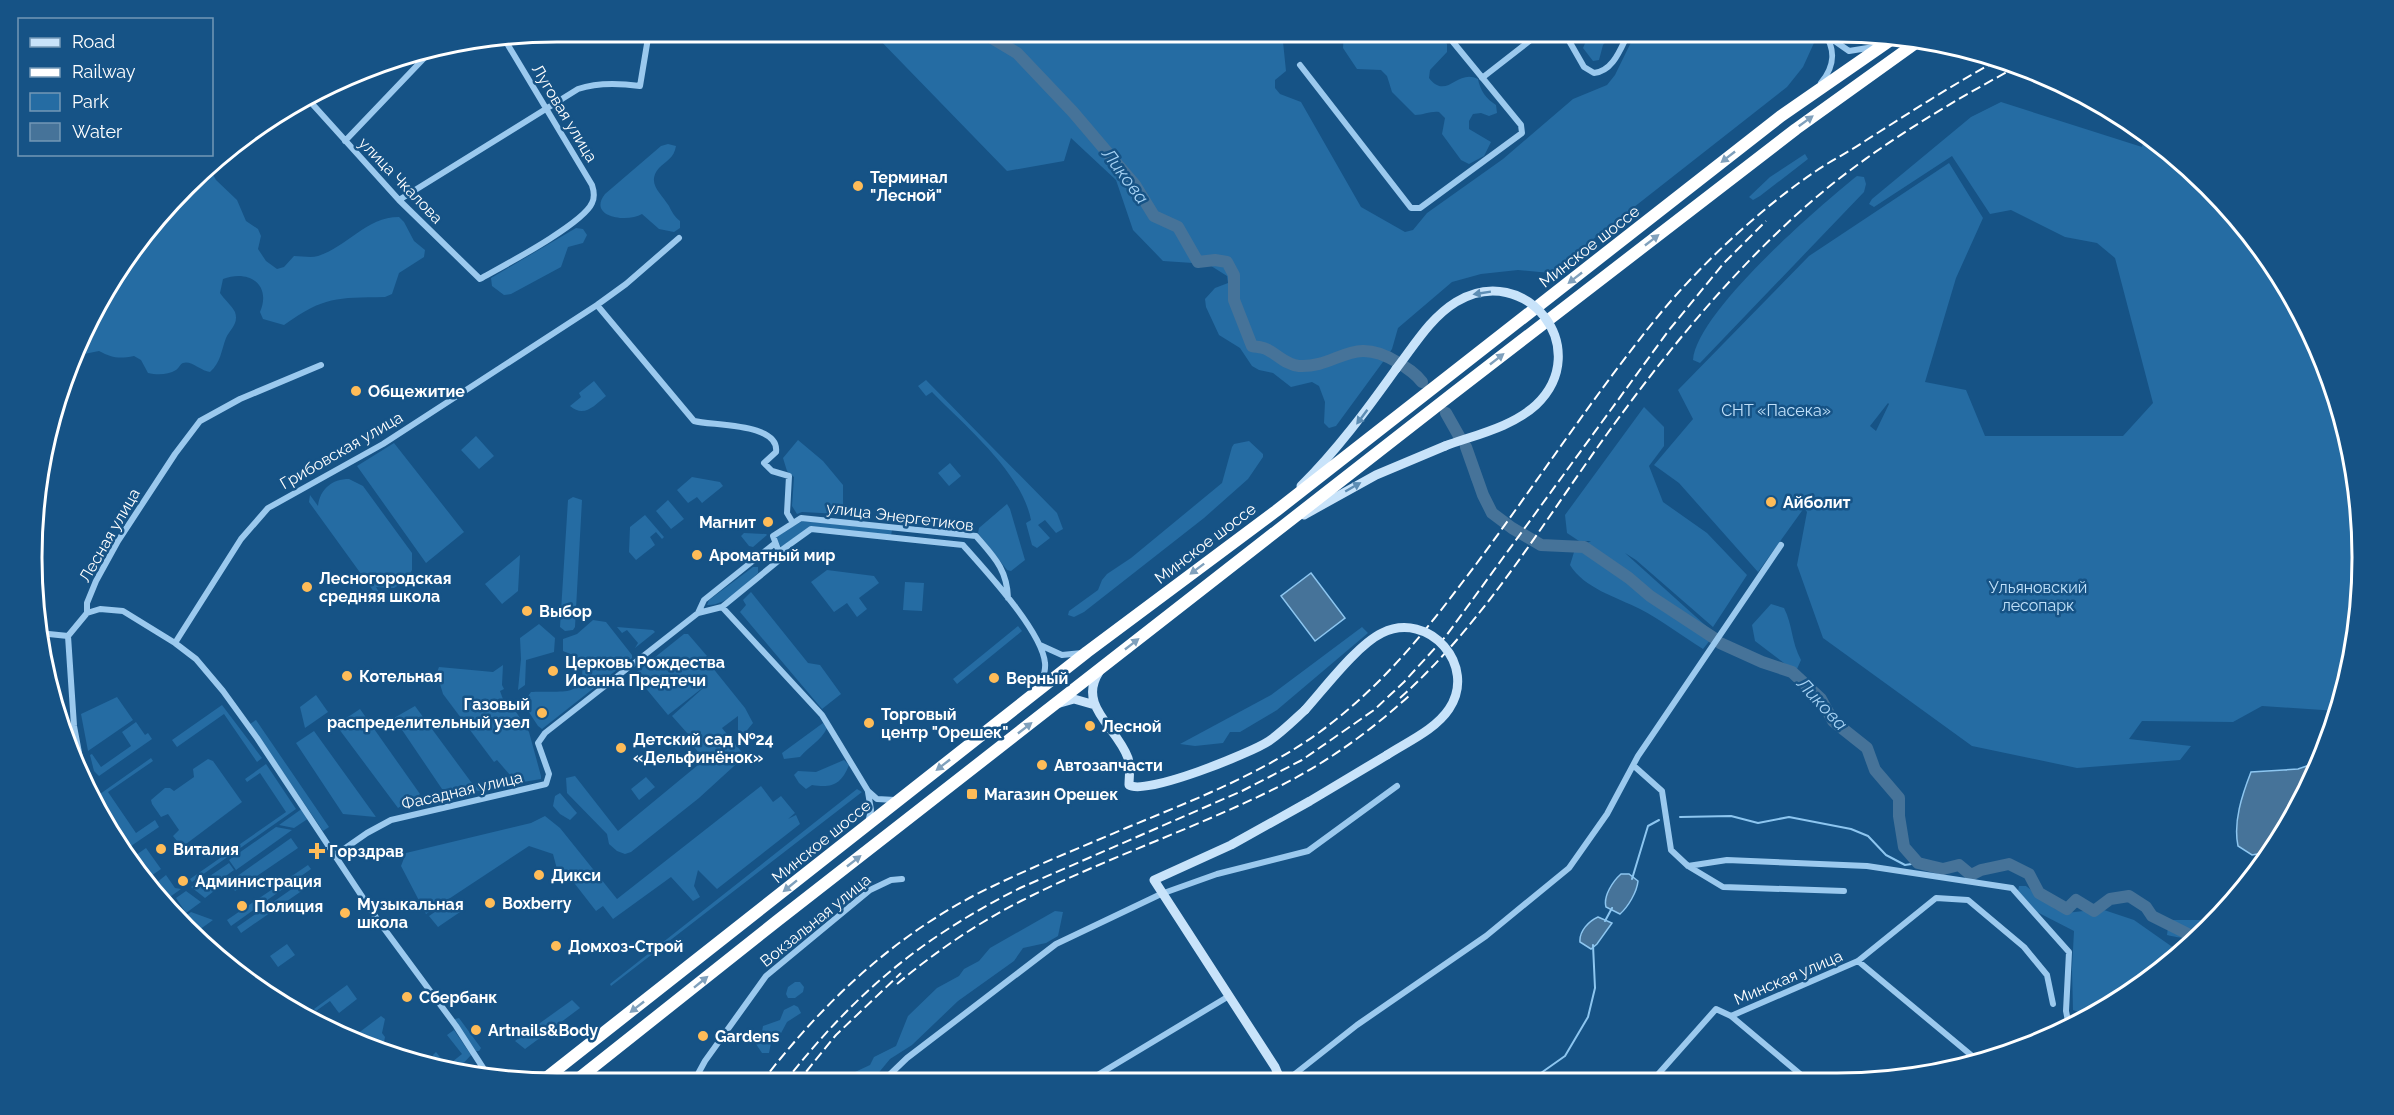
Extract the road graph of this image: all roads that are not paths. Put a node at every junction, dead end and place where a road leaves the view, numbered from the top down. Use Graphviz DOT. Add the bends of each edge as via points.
graph roads {
  1 [pos="647,42"];
  2 [pos="1453,42"];
  3 [pos="1527,42"];
  4 [pos="1570,42"];
  5 [pos="1624,42"];
  6 [pos="1828,42"];
  7 [pos="1834,42"];
  8 [pos="509,44"];
  9 [pos="1881,44"];
  10 [pos="1885,44"];
  11 [pos="1910,47"];
  12 [pos="422,61"];
  13 [pos="1300,66"];
  14 [pos="1482,78"];
  15 [pos="1811,95"];
  16 [pos="312,104"];
  17 [pos="546,107"];
  18 [pos="345,141"];
  19 [pos="399,200"];
  20 [pos="679,238"];
  21 [pos="480,279"];
  22 [pos="597,305"];
  23 [pos="321,365"];
  24 [pos="1276,510"];
  25 [pos="793,523"];
  26 [pos="1284,527"];
  27 [pos="774,544"];
  28 [pos="1781,545"];
  29 [pos="781,555"];
  30 [pos="1008,598"];
  31 [pos="722,607"];
  32 [pos="87,613"];
  33 [pos="698,613"];
  34 [pos="48,634"];
  35 [pos="68,636"];
  36 [pos="175,643"];
  37 [pos="1040,645"];
  38 [pos="1087,652"];
  39 [pos="1102,667"];
  40 [pos="1040,689"];
  41 [pos="1095,705"];
  42 [pos="1053,706"];
  43 [pos="78,747"];
  44 [pos="1634,766"];
  45 [pos="1397,786"];
  46 [pos="868,791"];
  47 [pos="898,800"];
  48 [pos="868,824"];
  49 [pos="334,856"];
  50 [pos="1688,866"];
  51 [pos="902,879"];
  52 [pos="1844,891"];
  53 [pos="1161,894"];
  54 [pos="1858,961"];
  55 [pos="1229,996"];
  56 [pos="2053,1004"];
  57 [pos="1731,1016"];
  58 [pos="2067,1018"];
  59 [pos="1971,1055"];
  60 [pos="482,1067"];
  61 [pos="553,1073"];
  62 [pos="586,1073"];
  63 [pos="698,1073"];
  64 [pos="892,1073"];
  65 [pos="1101,1073"];
  66 [pos="1279,1073"];
  67 [pos="1294,1073"];
  68 [pos="1659,1073"];
  69 [pos="1799,1073"];
  1 -- 17 [label="street" via="640,86 590,85"];
  2 -- 14 [label="street"];
  3 -- 14 [label="street"];
  4 -- 5 [label="street" via="1584,67 1594,73 1613,63"];
  6 -- 15 [label="street" via="1832,66"];
  7 -- 9 [label="street" via="1849,51"];
  8 -- 17 [label="street, Луговая улица"];
  10 -- 15 [label="highway, Минское шоссе"];
  26 -- 11 [label="highway, Минское шоссе, one-way" via="1796,129"];
  12 -- 18 [label="street"];
  13 -- 14 [label="street" via="1415,209 1522,133 1521,125"];
  15 -- 24 [label="highway, Минское шоссе, one-way"];
  16 -- 18 [label="street, улица Чкалова"];
  17 -- 19 [label="street"];
  17 -- 21 [label="street, Луговая улица" via="592,185 593,201 588,210 546,242"];
  18 -- 19 [label="street, улица Чкалова"];
  19 -- 21 [label="street, улица Чкалова"];
  20 -- 22 [label="street, Грибовская улица"];
  22 -- 25 [label="street" via="694,421 744,427 774,441 776,453 764,463 772,471 789,476 787,513"];
  22 -- 36 [label="street, Грибовская улица" via="383,444 268,508 241,539"];
  23 -- 32 [label="street, Лесная улица" via="249,395 200,421 118,541 96,581"];
  26 -- 24 [label="street, one-way, bridge" via="1376,475 1527,412 1554,378 1558,358 1555,335 1547,320 1535,306 1517,296 1495,291 1475,293 1456,302 1438,316 1329,457"];
  24 -- 38 [label="highway, Минское шоссе, one-way"];
  25 -- 27 [label="street" via="773,536"];
  25 -- 30 [label="street, улица Энергетиков" via="801,518 976,536 1002,567"];
  39 -- 26 [label="highway, Минское шоссе, one-way"];
  27 -- 29 [label="street"];
  27 -- 33 [label="street" via="704,600"];
  28 -- 44 [label="street"];
  29 -- 30 [label="street" via="811,530 963,545"];
  29 -- 31 [label="street"];
  30 -- 37 [label="street"];
  31 -- 33 [label="street, Фасадная улица"];
  31 -- 46 [label="street" via="822,715"];
  32 -- 35 [label="street, Лесная улица"];
  32 -- 36 [label="street" via="100,609 123,611"];
  33 -- 49 [label="street, Фасадная улица" via="545,733 538,744 549,774 546,784 391,820"];
  34 -- 35 [label="street"];
  35 -- 43 [label="street"];
  36 -- 49 [label="street" via="196,659 223,691"];
  37 -- 38 [label="street" via="1062,655"];
  37 -- 40 [label="street" via="1045,666"];
  38 -- 40 [label="highway, Минское шоссе"];
  39 -- 41 [label="street" via="1091,688"];
  39 -- 42 [label="highway, Минское шоссе"];
  40 -- 47 [label="highway, Минское шоссе, one-way"];
  41 -- 42 [label="street" via="1074,699"];
  41 -- 53 [label="street, bridge" via="1127,754 1129,785 1143,789 1224,763 1269,741 1377,636 1399,628 1430,634 1447,649 1455,663 1456,694 1440,719 1310,801 1231,845 1154,880"];
  62 -- 42 [label="highway, Минское шоссе, one-way"];
  44 -- 50 [label="street" via="1662,791 1671,850"];
  44 -- 67 [label="street" via="1608,814 1569,868 1486,936"];
  45 -- 53 [label="street" via="1308,851 1217,874"];
  46 -- 47 [label="street" via="877,799"];
  46 -- 48 [label="street"];
  47 -- 48 [label="highway, Минское шоссе"];
  48 -- 61 [label="highway, Минское шоссе, one-way"];
  49 -- 60 [label="street"];
  50 -- 52 [label="street" via="1723,887"];
  50 -- 58 [label="street" via="1727,860 1867,866 2012,888 2069,952"];
  51 -- 63 [label="street, Вокзальная улица" via="870,890 766,976"];
  53 -- 55 [label="street"];
  53 -- 64 [label="street" via="1056,944"];
  54 -- 56 [label="street, Минская улица" via="1936,898 1968,900 2024,946 2047,975"];
  54 -- 57 [label="street, Минская улица"];
  54 -- 59 [label="street"];
  55 -- 65 [label="street"];
  55 -- 66 [label="street"];
  57 -- 68 [label="street, Минская улица" via="1716,1009"];
  57 -- 69 [label="street"];
}
